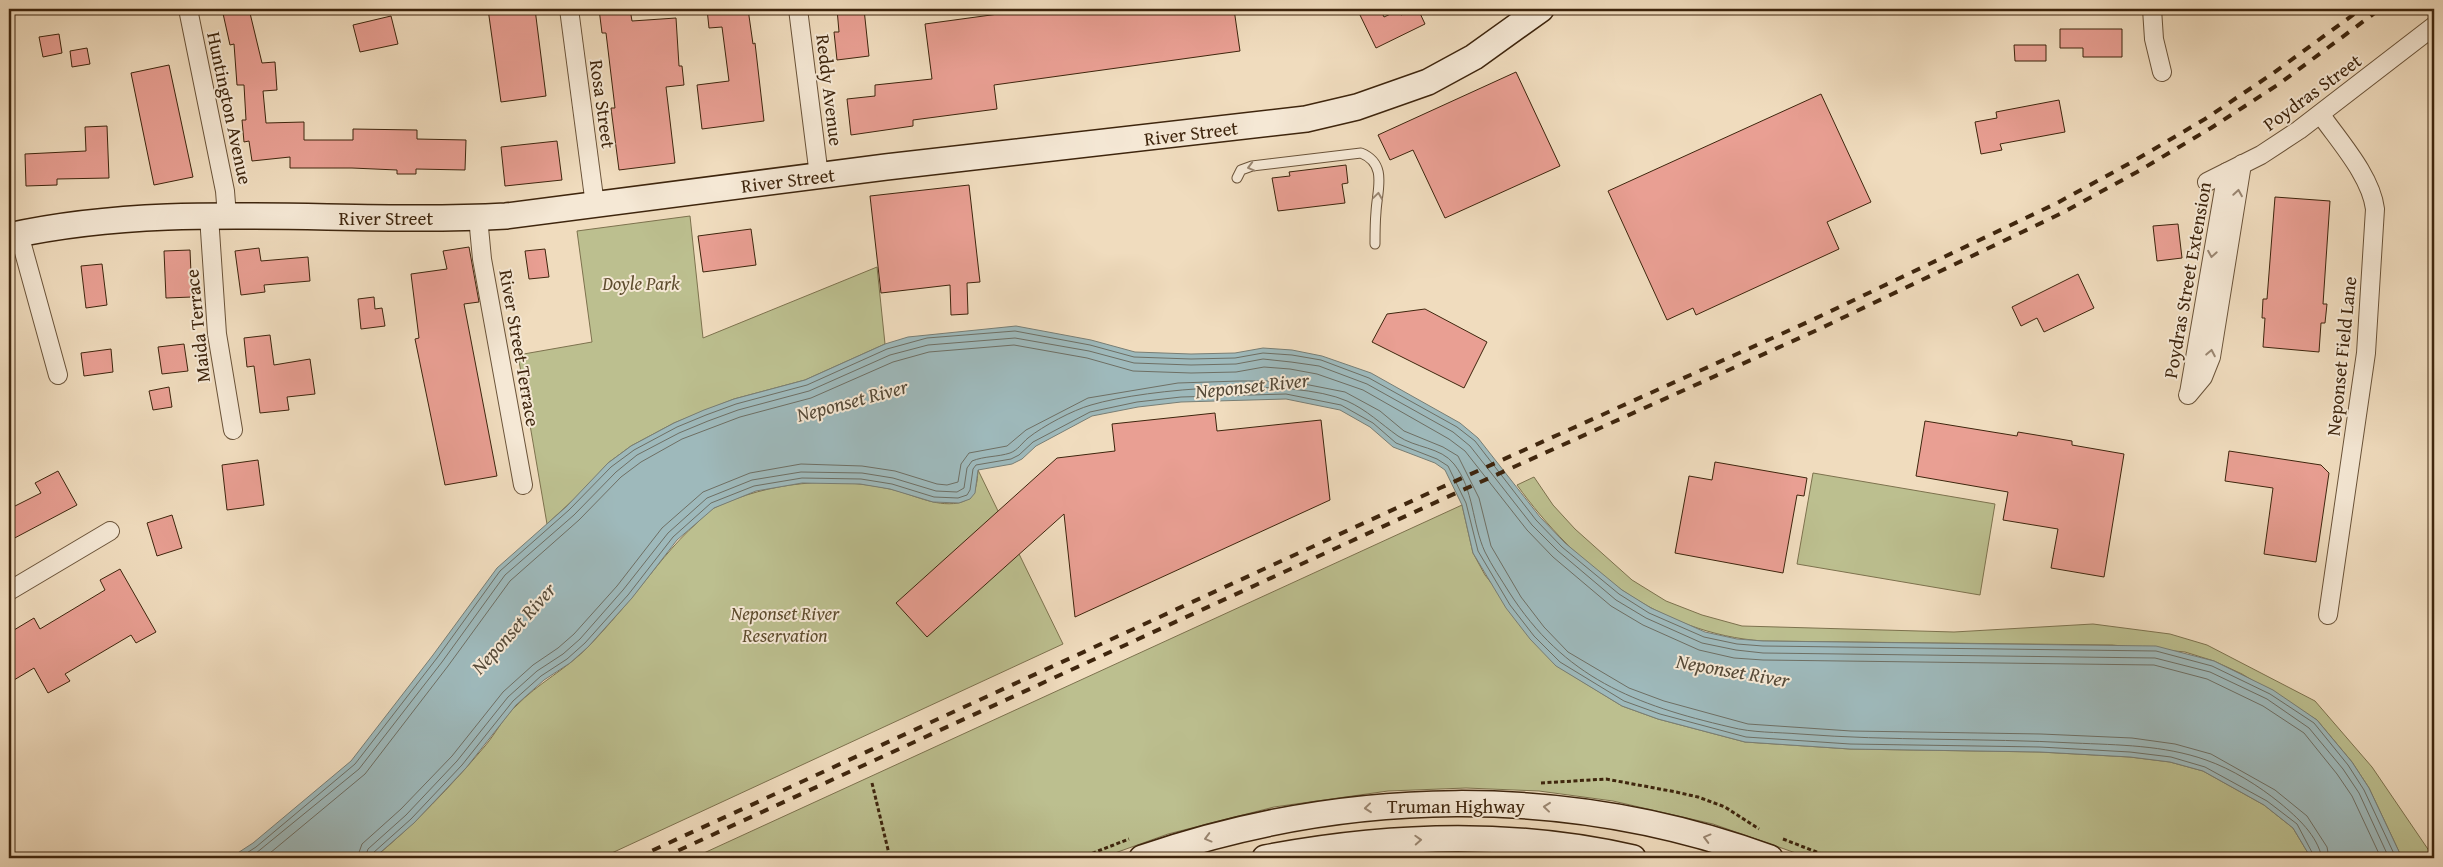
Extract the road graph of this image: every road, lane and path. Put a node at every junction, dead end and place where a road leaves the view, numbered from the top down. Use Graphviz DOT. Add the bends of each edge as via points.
graph roads {
  1 [pos="188,9"];
  2 [pos="569,9"];
  3 [pos="798,9"];
  4 [pos="1540,9"];
  5 [pos="2152,9"];
  6 [pos="2434,26"];
  7 [pos="2162,72"];
  8 [pos="2320,115"];
  9 [pos="2234,168"];
  10 [pos="819,176"];
  11 [pos="1237,178"];
  12 [pos="2208,182"];
  13 [pos="595,205"];
  14 [pos="218,216"];
  15 [pos="478,218"];
  16 [pos="14,235"];
  17 [pos="1375,244"];
  18 [pos="58,375"];
  19 [pos="233,430"];
  20 [pos="523,485"];
  21 [pos="110,531"];
  22 [pos="9,591"];
  23 [pos="2328,615"];
  24 [pos="872,783"];
  25 [pos="890,858"];
  26 [pos="1142,858"];
  27 [pos="1265,858"];
  28 [pos="1633,858"];
  29 [pos="1770,858"];
  1 -- 14 [label="street, Huntington Avenue" via="225,191"];
  2 -- 13 [label="street, Rosa Street"];
  3 -- 10 [label="street, Reddy Avenue"];
  4 -- 10 [label="main road, River Street" via="1494,44 1451,70 1396,94 1333,113 1279,123"];
  5 -- 7 [label="street" via="2154,39"];
  6 -- 8 [label="street, Poydras Street"];
  8 -- 9 [label="street, Poydras Street" via="2279,144"];
  8 -- 23 [label="street, Neponset Field Lane" via="2366,180 2375,209 2366,354"];
  9 -- 9 [label="street, Poydras Street Extension, one-way" via="2188,395 2203,377 2211,357"];
  9 -- 12 [label="street, Poydras Street"];
  10 -- 13 [label="main road, River Street"];
  17 -- 11 [label="lane, one-way" via="1380,175 1369,156 1361,153 1252,166 1241,170"];
  13 -- 15 [label="main road, River Street"];
  14 -- 15 [label="main road, River Street"];
  14 -- 16 [label="main road, River Street" via="111,221"];
  14 -- 19 [label="street, Maida Terrace" via="217,334"];
  15 -- 20 [label="street, River Street Terrace" via="482,259"];
  16 -- 18 [label="street"];
  21 -- 22 [label="street"];
  24 -- 25 [label="path"];
  29 -- 26 [label="main road, Truman Highway, one-way" via="1694,834 1610,815 1538,806 1466,803 1390,806 1314,815 1206,838"];
  27 -- 28 [label="main road, Truman Highway, one-way" via="1359,843 1455,839 1550,844"];
}
